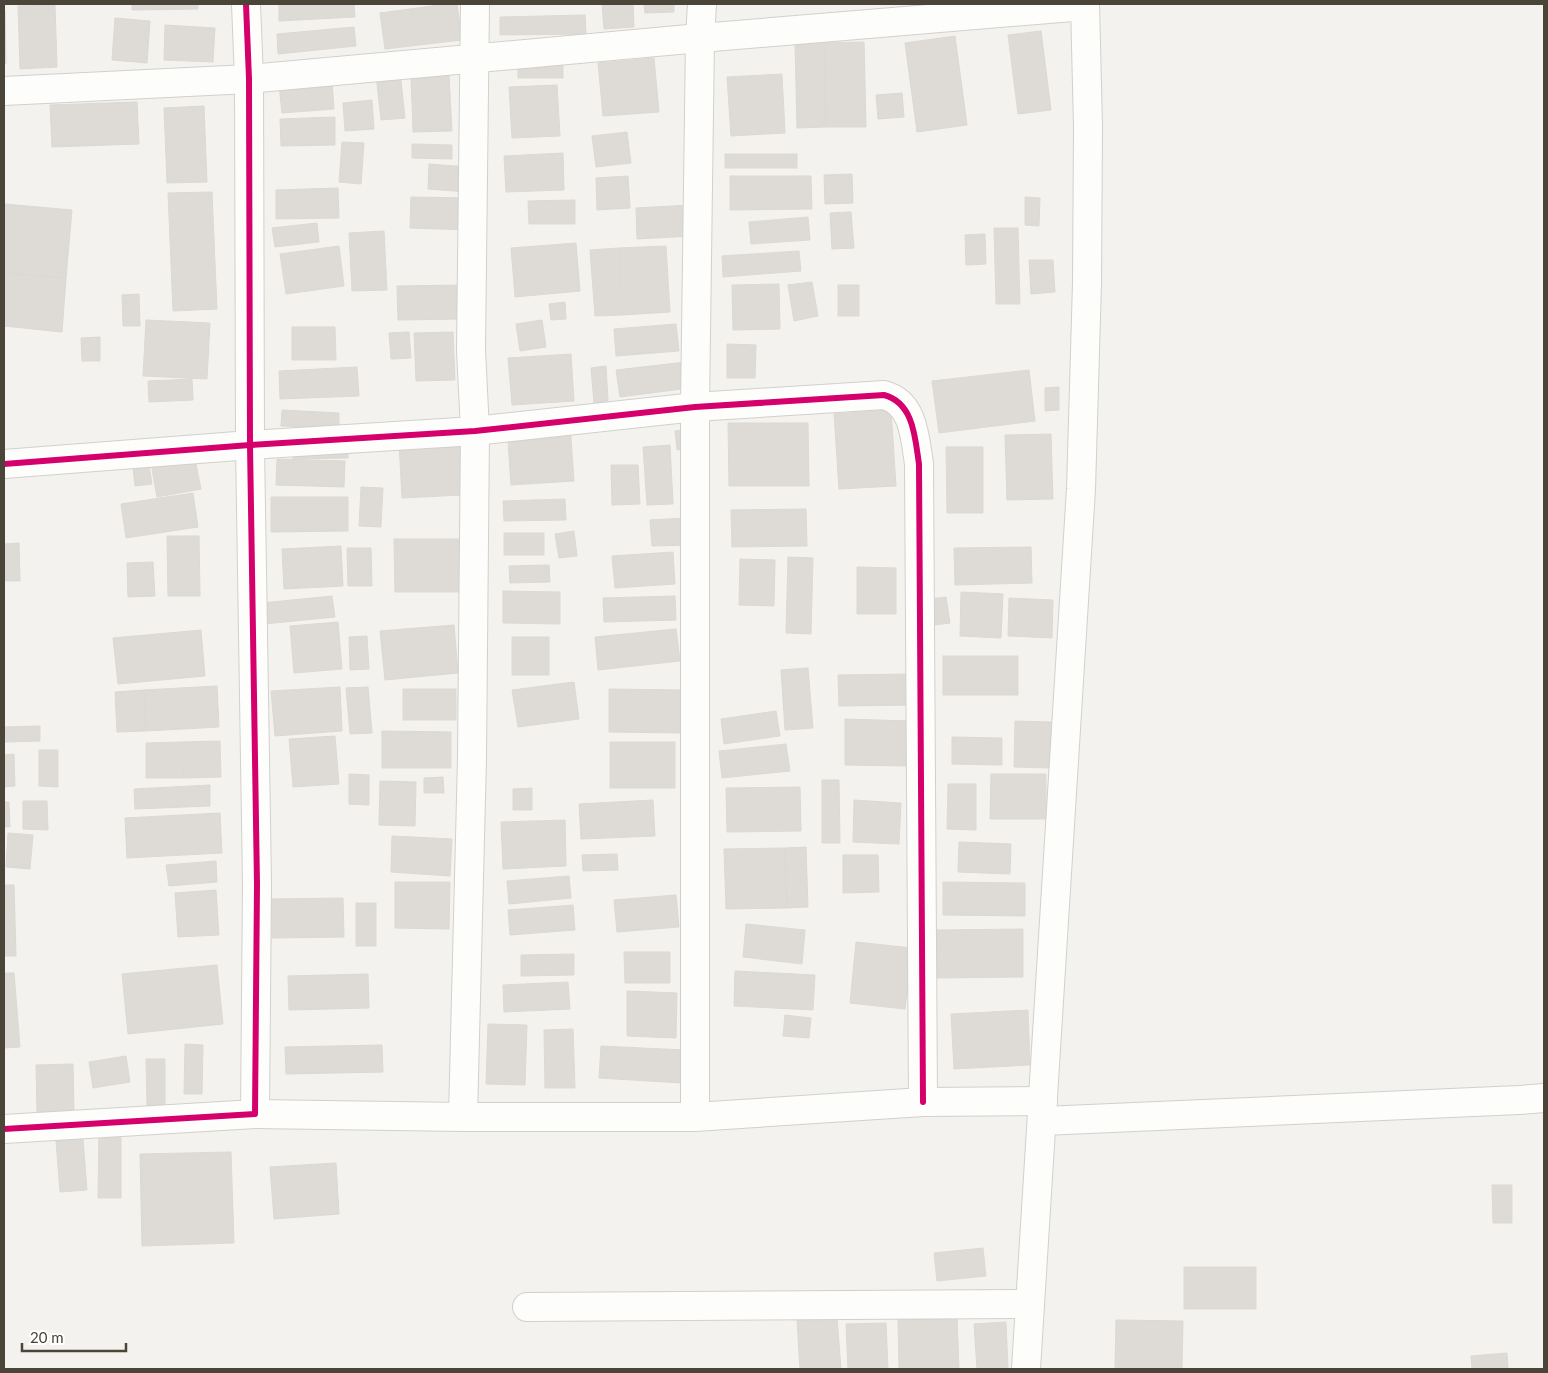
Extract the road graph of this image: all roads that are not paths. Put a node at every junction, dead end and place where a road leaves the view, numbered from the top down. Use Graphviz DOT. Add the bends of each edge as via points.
graph roads {
  1 [pos="246,4"];
  2 [pos="475,4"];
  3 [pos="702,4"];
  4 [pos="1085,5"];
  5 [pos="700,38"];
  6 [pos="475,59"];
  7 [pos="249,79"];
  8 [pos="4,91"];
  9 [pos="695,407"];
  10 [pos="475,431"];
  11 [pos="250,445"];
  12 [pos="4,464"];
  13 [pos="1544,1098"];
  14 [pos="923,1102"];
  15 [pos="1043,1111"];
  16 [pos="255,1114"];
  17 [pos="463,1117"];
  18 [pos="695,1117"];
  19 [pos="4,1129"];
  20 [pos="1030,1304"];
  21 [pos="528,1307"];
  22 [pos="1026,1369"];
  1 -- 7 [label="street"];
  2 -- 6 [label="street"];
  3 -- 5 [label="street"];
  4 -- 5 [label="street"];
  4 -- 15 [label="street" via="1088,283 1081,489"];
  5 -- 6 [label="street"];
  5 -- 9 [label="street"];
  6 -- 7 [label="street"];
  6 -- 10 [label="street" via="471,350"];
  7 -- 8 [label="street"];
  7 -- 11 [label="street"];
  9 -- 10 [label="street"];
  9 -- 14 [label="street" via="884,395 901,403 914,426 919,464"];
  9 -- 18 [label="street"];
  10 -- 11 [label="street"];
  10 -- 17 [label="street" via="472,758"];
  11 -- 12 [label="street"];
  11 -- 16 [label="street" via="257,884"];
  13 -- 15 [label="street"];
  14 -- 15 [label="street"];
  14 -- 18 [label="street"];
  15 -- 20 [label="street"];
  16 -- 17 [label="street"];
  16 -- 19 [label="street"];
  17 -- 18 [label="street"];
  20 -- 21 [label="street"];
  20 -- 22 [label="street"];
}
